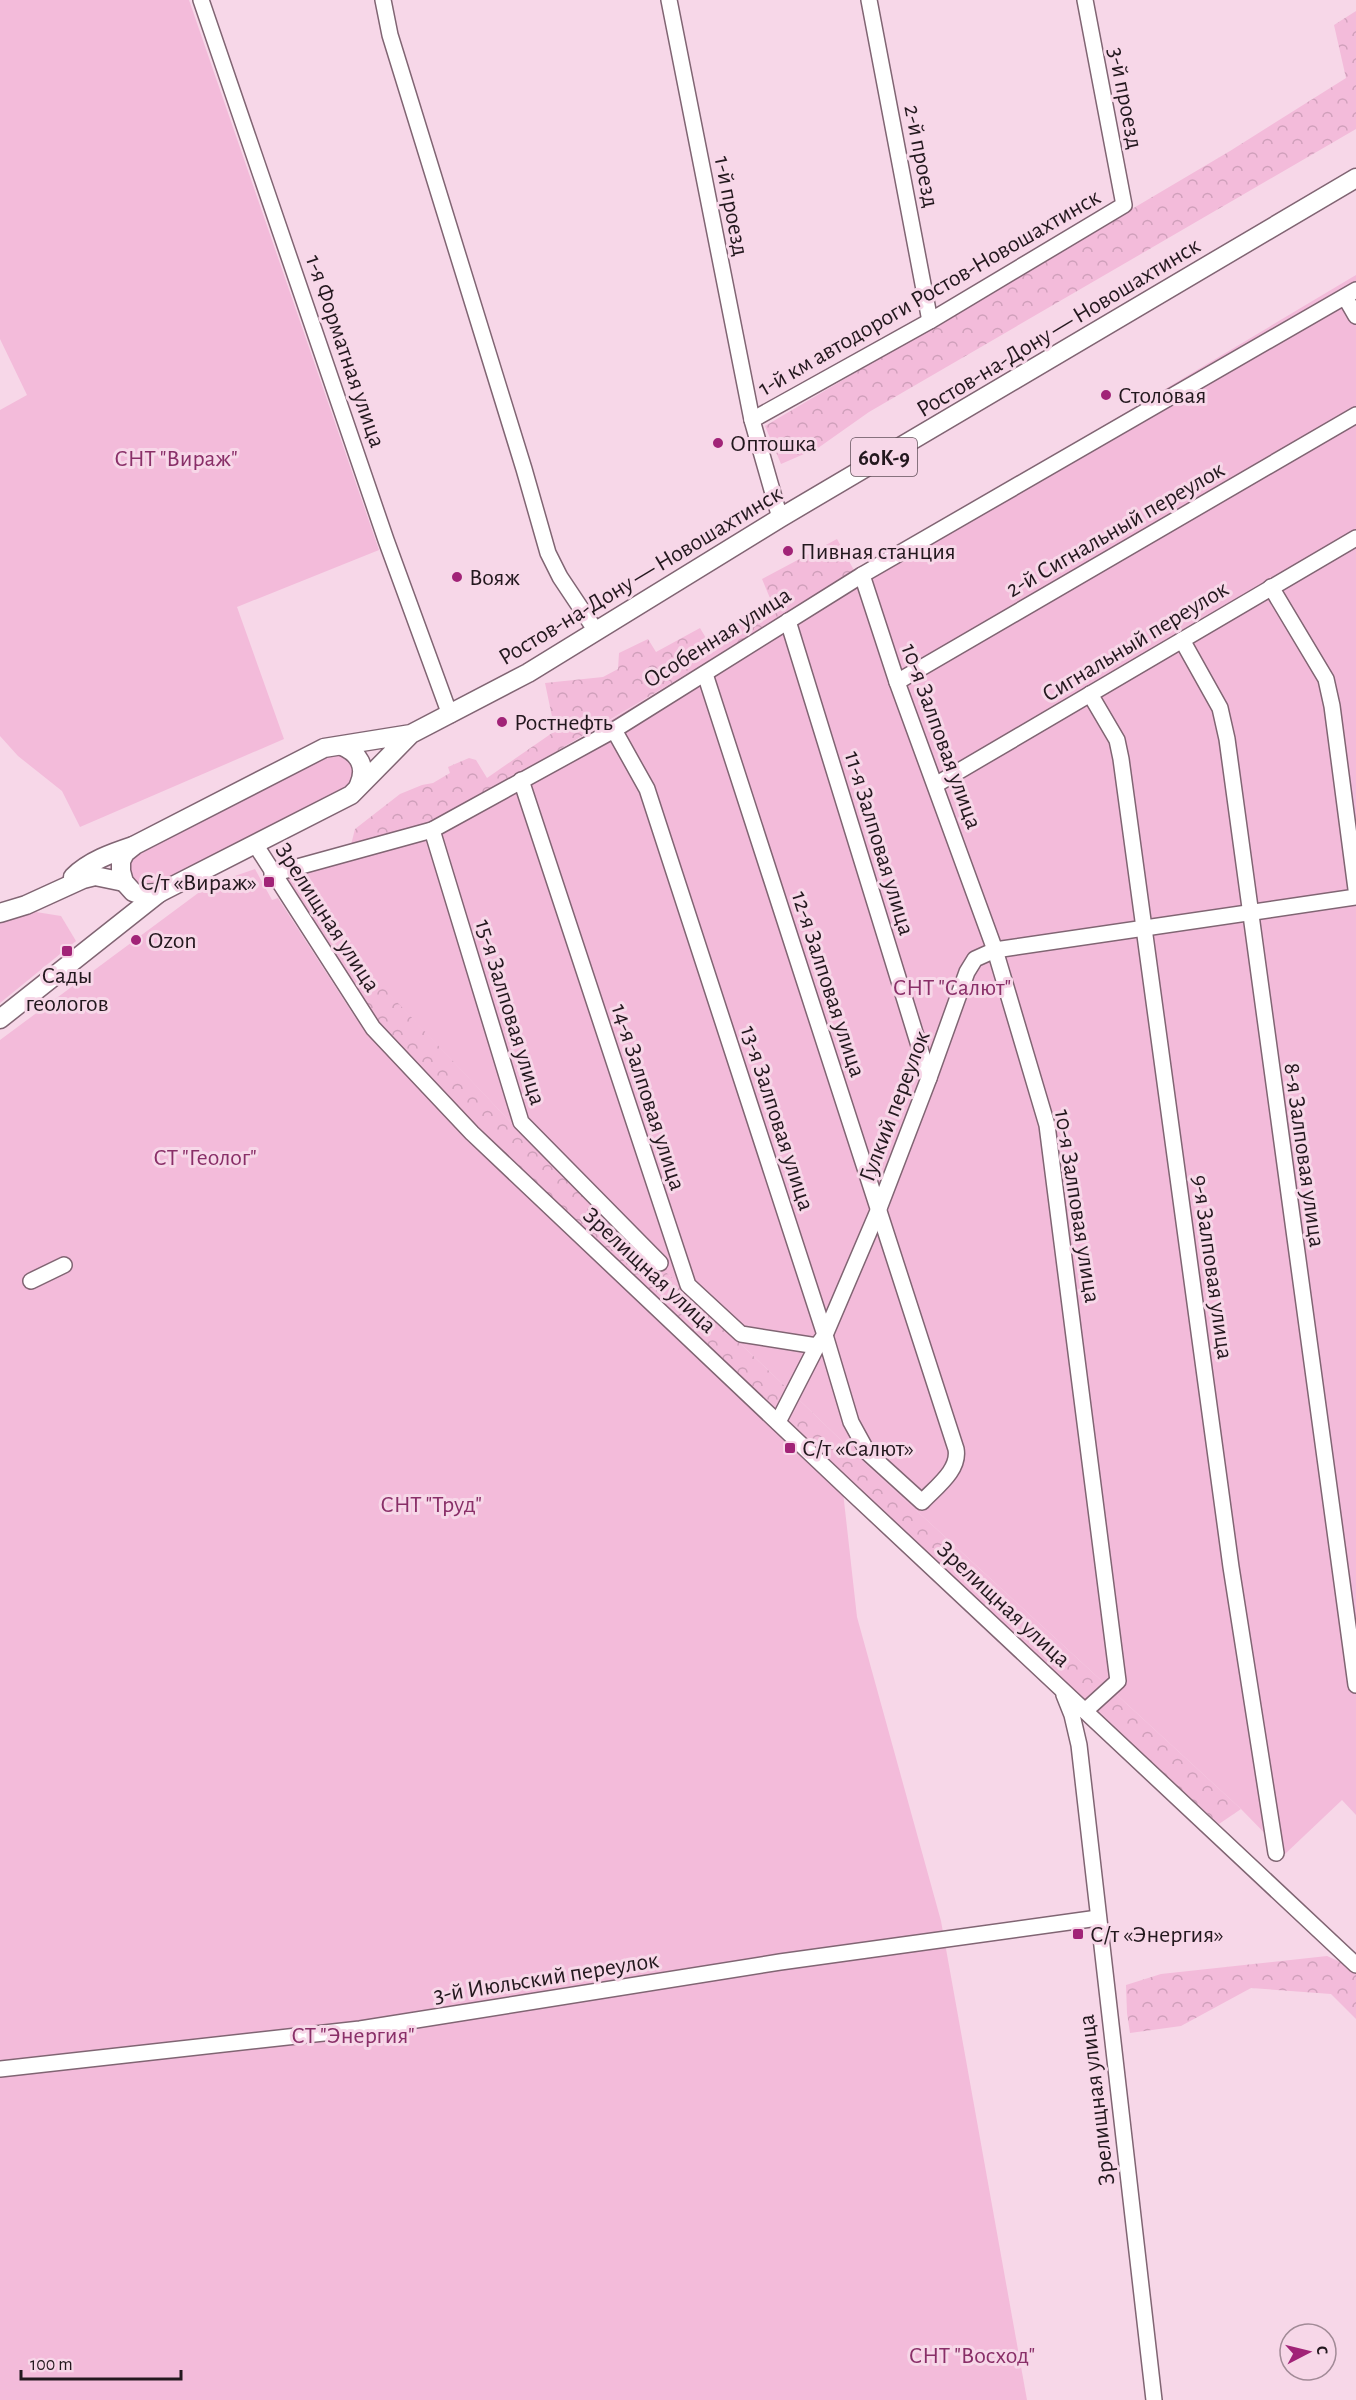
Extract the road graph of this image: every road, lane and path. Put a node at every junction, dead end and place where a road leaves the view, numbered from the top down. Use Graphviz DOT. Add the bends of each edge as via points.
graph roads {
  1 [pos="201,0"];
  2 [pos="383,0"];
  3 [pos="669,0"];
  4 [pos="870,0"];
  5 [pos="1085,0"];
  6 [pos="1356,178"];
  7 [pos="1124,205"];
  8 [pos="1350,294"];
  9 [pos="1356,316"];
  10 [pos="930,321"];
  11 [pos="1356,415"];
  12 [pos="752,420"];
  13 [pos="780,518"];
  14 [pos="1356,538"];
  15 [pos="862,575"];
  16 [pos="1271,587"];
  17 [pos="788,621"];
  18 [pos="596,631"];
  19 [pos="1182,640"];
  20 [pos="705,675"];
  21 [pos="897,682"];
  22 [pos="1090,694"];
  23 [pos="450,715"];
  24 [pos="614,730"];
  25 [pos="411,734"];
  26 [pos="342,746"];
  27 [pos="521,780"];
  28 [pos="937,784"];
  29 [pos="360,785"];
  30 [pos="432,830"];
  31 [pos="255,844"];
  32 [pos="135,845"];
  33 [pos="272,874"];
  34 [pos="125,884"];
  35 [pos="1356,889"];
  36 [pos="57,892"];
  37 [pos="159,893"];
  38 [pos="1356,897"];
  39 [pos="0,913"];
  40 [pos="1250,913"];
  41 [pos="117,924"];
  42 [pos="1145,930"];
  43 [pos="995,950"];
  44 [pos="0,1019"];
  45 [pos="929,1078"];
  46 [pos="879,1211"];
  47 [pos="660,1263"];
  48 [pos="64,1265"];
  49 [pos="32,1281"];
  50 [pos="821,1341"];
  51 [pos="778,1422"];
  52 [pos="922,1502"];
  53 [pos="1356,1685"];
  54 [pos="1062,1689"];
  55 [pos="1085,1711"];
  56 [pos="1276,1853"];
  57 [pos="1098,1918"];
  58 [pos="1356,1965"];
  59 [pos="0,2069"];
  60 [pos="1154,2400"];
  1 -- 23 [label="street, 1-я Форматная улица"];
  2 -- 18 [label="street" via="390,35 548,553"];
  3 -- 12 [label="street, 1-й проезд"];
  4 -- 10 [label="street, 2-й проезд"];
  5 -- 7 [label="street, 3-й проезд"];
  6 -- 13 [label="main road, Ростов-на-Дону — Новошахтинск / 60К-9"];
  7 -- 10 [label="street, 1-й км автодороги Ростов-Новошахтинск"];
  8 -- 9 [label="street"];
  8 -- 15 [label="street, Особенная улица"];
  10 -- 12 [label="street, 1-й км автодороги Ростов-Новошахтинск"];
  11 -- 21 [label="street, 2-й Сигнальный переулок"];
  12 -- 13 [label="street, 1-й км автодороги Ростов-Новошахтинск"];
  13 -- 18 [label="main road, Ростов-на-Дону — Новошахтинск / 60К-9"];
  14 -- 16 [label="street, Сигнальный переулок"];
  15 -- 17 [label="street, Особенная улица"];
  15 -- 21 [label="street, 10-я Залповая улица"];
  16 -- 19 [label="street, Сигнальный переулок"];
  16 -- 35 [label="street" via="1326,679"];
  17 -- 20 [label="street, Особенная улица"];
  17 -- 45 [label="street, 11-я Залповая улица"];
  18 -- 23 [label="main road, Ростов-на-Дону — Новошахтинск / 60К-9"];
  19 -- 22 [label="street, Сигнальный переулок"];
  19 -- 40 [label="street, 8-я Залповая улица" via="1220,708"];
  20 -- 24 [label="street, Особенная улица"];
  20 -- 46 [label="street, 12-я Залповая улица"];
  21 -- 28 [label="street, 10-я Залповая улица"];
  22 -- 28 [label="street, Сигнальный переулок"];
  22 -- 42 [label="street, 9-я Залповая улица" via="1117,740"];
  23 -- 25 [label="main road, Ростов-на-Дону — Новошахтинск / 60К-9"];
  24 -- 27 [label="street, Особенная улица"];
  24 -- 50 [label="street, 13-я Залповая улица" via="647,789"];
  25 -- 26 [label="main road"];
  25 -- 29 [label="main road"];
  26 -- 29 [label="main road" via="356,754 362,765"];
  26 -- 32 [label="main road" via="324,748"];
  27 -- 30 [label="street, Особенная улица"];
  27 -- 50 [label="street, 14-я Залповая улица" via="688,1285 741,1334"];
  28 -- 43 [label="street, 10-я Залповая улица"];
  29 -- 31 [label="main road" via="351,795"];
  30 -- 33 [label="street, Особенная улица"];
  30 -- 47 [label="street, 15-я Залповая улица" via="522,1122"];
  31 -- 33 [label="street, Зрелищная улица"];
  31 -- 37 [label="main road"];
  32 -- 34 [label="main road" via="121,861"];
  32 -- 36 [label="main road" via="79,870"];
  33 -- 51 [label="street, Зрелищная улица" via="373,1028 472,1133"];
  34 -- 36 [label="main road" via="95,876"];
  34 -- 37 [label="main road" via="139,894"];
  34 -- 41 [label="main road" via="124,905"];
  36 -- 39 [label="main road"];
  37 -- 41 [label="main road"];
  38 -- 40 [label="street, Гулкий переулок"];
  40 -- 42 [label="street, Гулкий переулок"];
  40 -- 53 [label="street, 8-я Залповая улица"];
  41 -- 44 [label="main road"];
  42 -- 43 [label="street, Гулкий переулок"];
  42 -- 56 [label="street, 9-я Залповая улица" via="1231,1567"];
  43 -- 45 [label="street, Гулкий переулок" via="975,959 967,972"];
  43 -- 55 [label="street, 10-я Залповая улица" via="1047,1125 1118,1681"];
  45 -- 46 [label="street, Гулкий переулок"];
  46 -- 50 [label="street, Гулкий переулок"];
  46 -- 52 [label="street, 12-я Залповая улица" via="958,1458 954,1468"];
  48 -- 49 [label="street"];
  50 -- 51 [label="street, Гулкий переулок"];
  50 -- 52 [label="street, 13-я Залповая улица" via="851,1422 868,1454"];
  51 -- 54 [label="street, Зрелищная улица"];
  54 -- 55 [label="street, Зрелищная улица"];
  54 -- 57 [label="street, Зрелищная улица" via="1079,1745"];
  55 -- 58 [label="street, Зрелищная улица"];
  57 -- 59 [label="street, 3-й Июльский переулок" via="780,1962 360,2029"];
  57 -- 60 [label="street, Зрелищная улица"];
}
